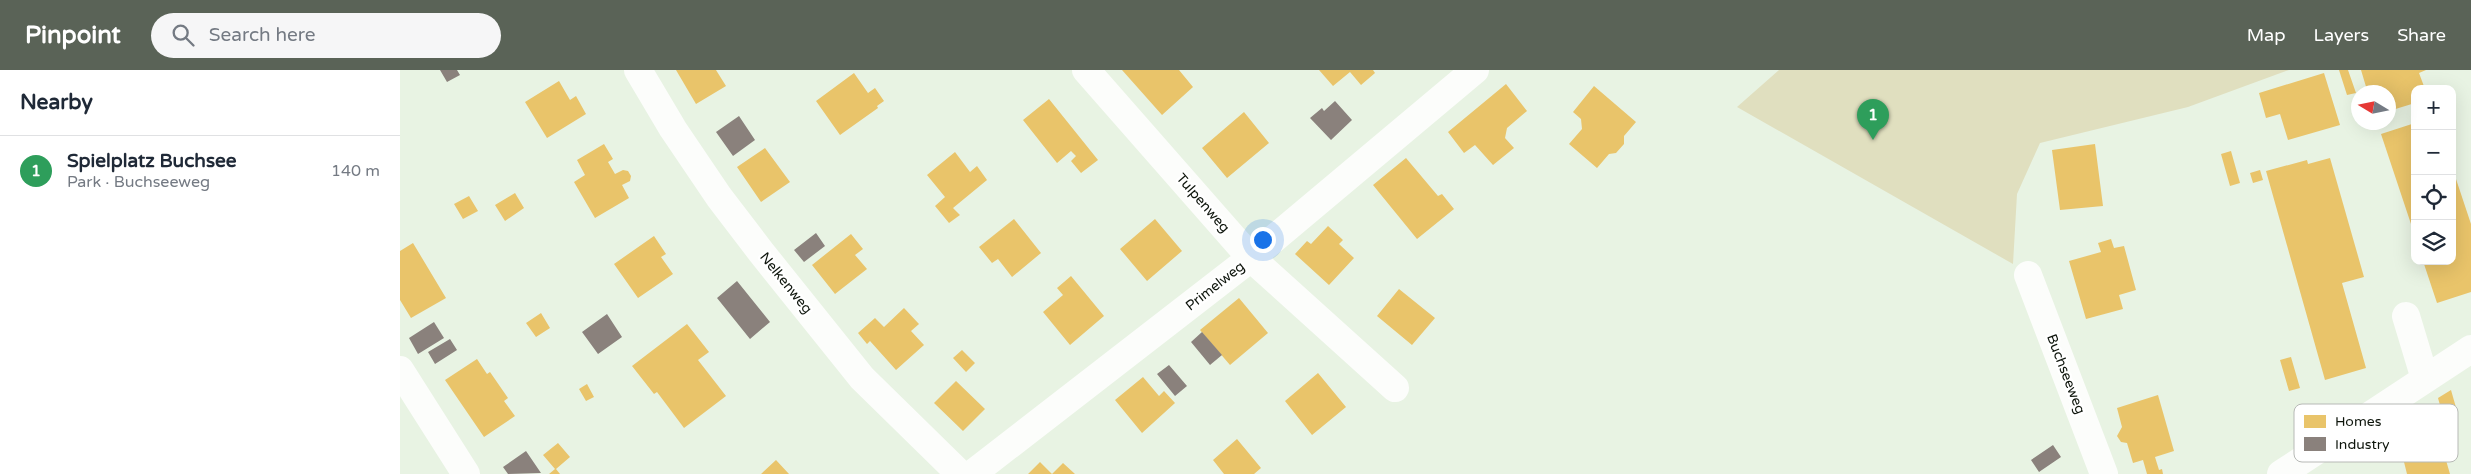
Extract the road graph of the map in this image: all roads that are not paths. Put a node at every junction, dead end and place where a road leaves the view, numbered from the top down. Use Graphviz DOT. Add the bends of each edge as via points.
graph roads {
  1 [pos="638,70"];
  2 [pos="1086,70"];
  3 [pos="1476,70"];
  4 [pos="1251,258"];
  5 [pos="2028,275"];
  6 [pos="2406,316"];
  7 [pos="2471,349"];
  8 [pos="400,370"];
  9 [pos="2425,379"];
  10 [pos="1395,388"];
  11 [pos="2387,404"];
  12 [pos="2299,462"];
  13 [pos="466,474"];
  14 [pos="960,474"];
  15 [pos="972,474"];
  16 [pos="2104,474"];
  17 [pos="2281,474"];
  1 -- 14 [label="street, Nelkenweg" via="709,182 761,252 862,378"];
  2 -- 4 [label="street, Tulpenweg"];
  3 -- 4 [label="street, Primelweg"];
  4 -- 10 [label="street, Tulpenweg"];
  4 -- 15 [label="street, Primelweg"];
  5 -- 16 [label="street, Buchseeweg"];
  6 -- 9 [label="street"];
  7 -- 9 [label="street"];
  8 -- 13 [label="street"];
  9 -- 11 [label="street"];
  12 -- 17 [label="street"];
}
